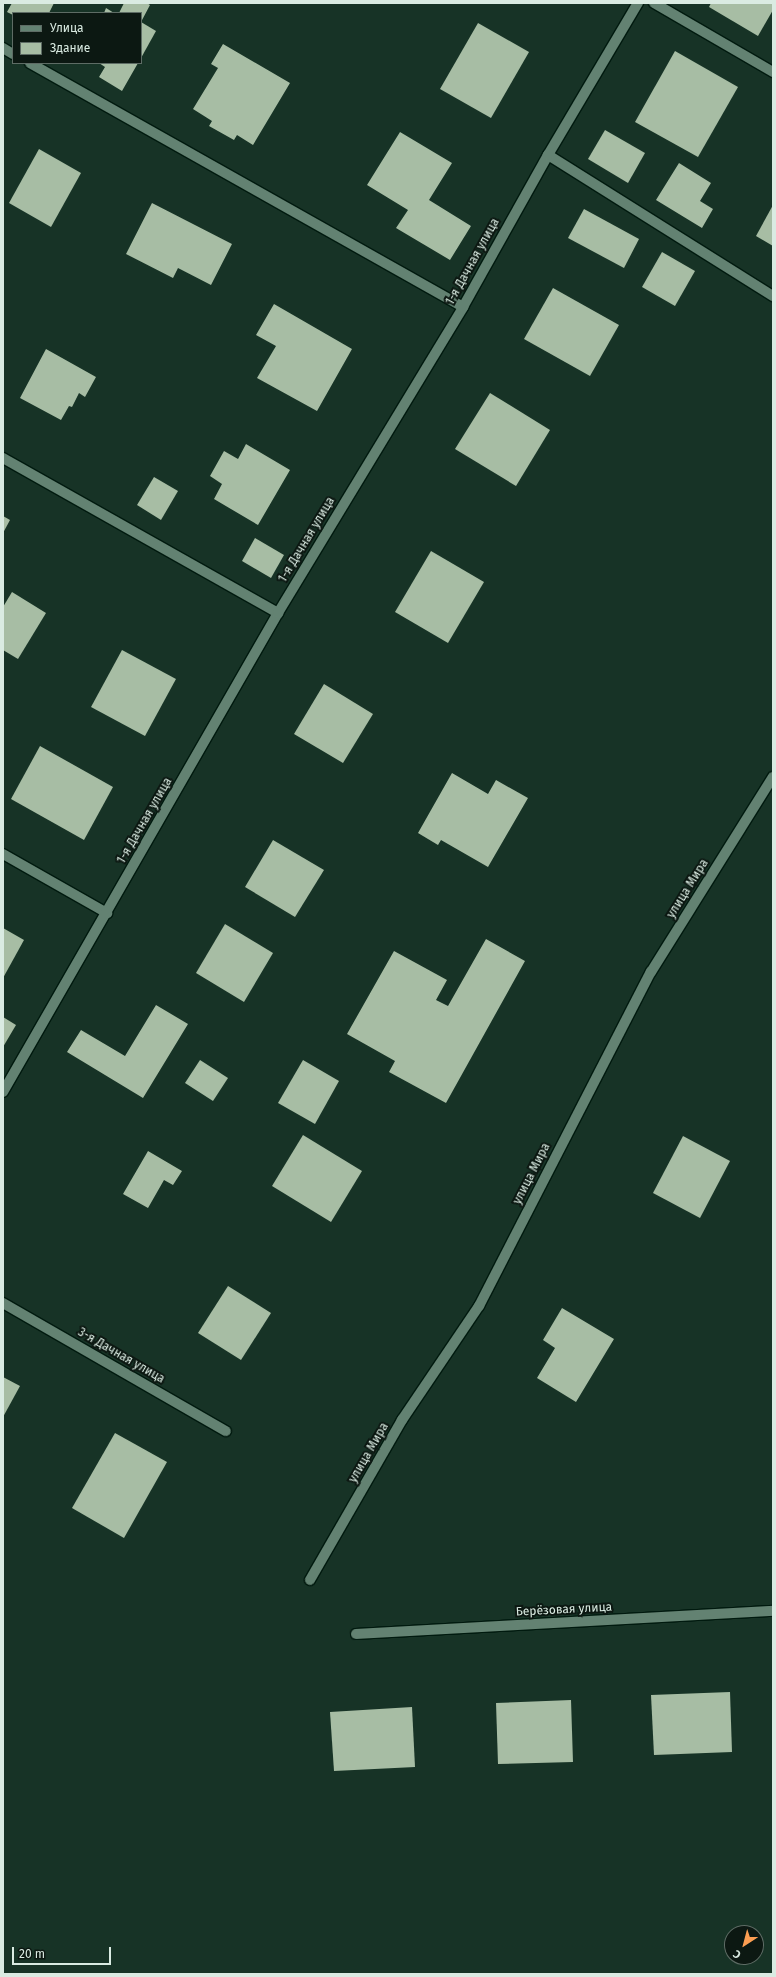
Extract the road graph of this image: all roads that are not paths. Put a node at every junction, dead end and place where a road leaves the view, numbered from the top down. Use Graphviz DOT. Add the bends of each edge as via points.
graph roads {
  1 [pos="638,3"];
  2 [pos="654,3"];
  3 [pos="3,48"];
  4 [pos="12,53"];
  5 [pos="32,64"];
  6 [pos="773,72"];
  7 [pos="548,155"];
  8 [pos="773,296"];
  9 [pos="463,308"];
  10 [pos="3,458"];
  11 [pos="278,613"];
  12 [pos="773,777"];
  13 [pos="3,854"];
  14 [pos="107,913"];
  15 [pos="3,1092"];
  16 [pos="3,1303"];
  17 [pos="226,1431"];
  18 [pos="310,1580"];
  19 [pos="773,1611"];
  20 [pos="356,1634"];
  1 -- 7 [label="street, 1-я Дачная улица"];
  2 -- 6 [label="street"];
  3 -- 4 [label="street"];
  5 -- 9 [label="street"];
  7 -- 8 [label="street"];
  7 -- 9 [label="street, 1-я Дачная улица"];
  9 -- 11 [label="street, 1-я Дачная улица"];
  10 -- 11 [label="street"];
  11 -- 14 [label="street, 1-я Дачная улица"];
  12 -- 18 [label="street, улица Мира" via="651,972 479,1306 402,1420"];
  13 -- 14 [label="street"];
  14 -- 15 [label="street, 1-я Дачная улица"];
  16 -- 17 [label="street, 3-я Дачная улица"];
  19 -- 20 [label="street, Берёзовая улица"];
}
